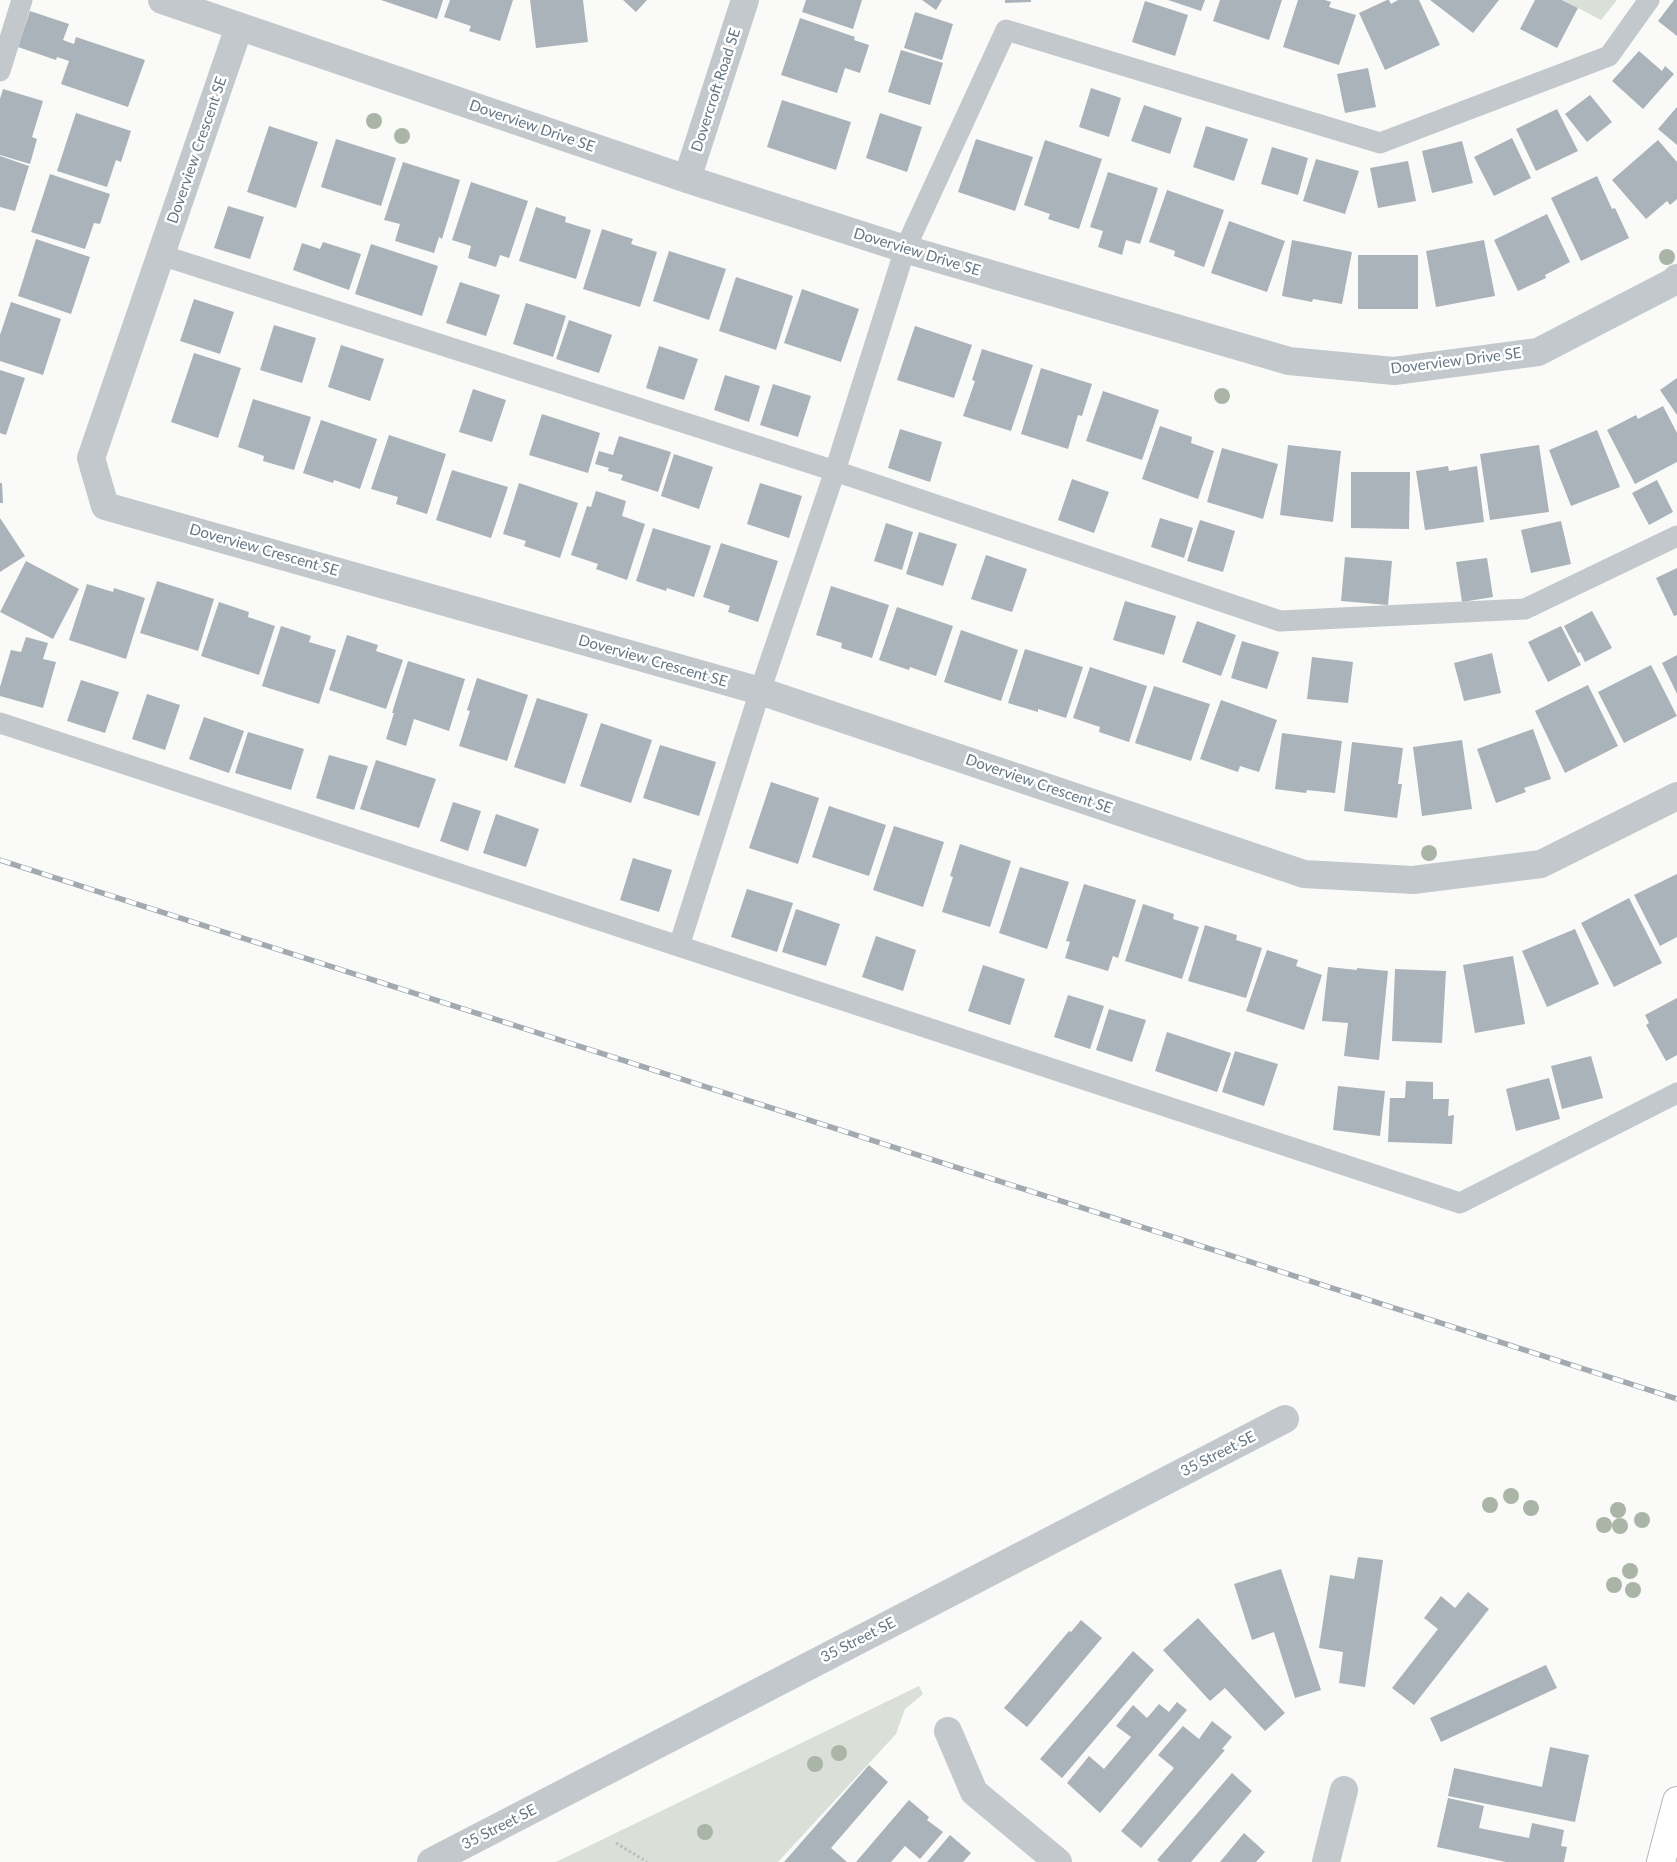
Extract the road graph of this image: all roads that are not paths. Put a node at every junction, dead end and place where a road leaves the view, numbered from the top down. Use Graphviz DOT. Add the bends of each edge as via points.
graph roads {
  1 [pos="22,0"];
  2 [pos="162,0"];
  3 [pos="745,0"];
  4 [pos="1649,0"];
  5 [pos="239,27"];
  6 [pos="0,71"];
  7 [pos="687,179"];
  8 [pos="905,249"];
  9 [pos="161,254"];
  10 [pos="1677,278"];
  11 [pos="835,471"];
  12 [pos="1677,536"];
  13 [pos="760,691"];
  14 [pos="0,723"];
  15 [pos="1677,796"];
  16 [pos="679,946"];
  17 [pos="1677,1093"];
  18 [pos="1285,1419"];
  19 [pos="948,1731"];
  20 [pos="1344,1790"];
  21 [pos="1677,1801"];
  22 [pos="431,1862"];
  23 [pos="1058,1862"];
  24 [pos="1326,1862"];
  25 [pos="1661,1862"];
  1 -- 6 [label="lane"];
  2 -- 5 [label="street, Doverview Drive SE"];
  3 -- 7 [label="street, Dovercroft Road SE"];
  4 -- 8 [label="lane" via="1609,56 1380,143 1006,30"];
  5 -- 7 [label="street, Doverview Drive SE"];
  5 -- 9 [label="street, Doverview Crescent SE"];
  7 -- 8 [label="street, Doverview Drive SE"];
  8 -- 10 [label="street, Doverview Drive SE" via="1289,361 1394,370 1538,352"];
  8 -- 11 [label="lane"];
  9 -- 11 [label="lane"];
  9 -- 13 [label="street, Doverview Crescent SE" via="91,458 105,506"];
  11 -- 12 [label="lane" via="1280,621 1525,609"];
  11 -- 13 [label="lane"];
  13 -- 15 [label="street, Doverview Crescent SE" via="1304,874 1414,880 1541,864"];
  13 -- 16 [label="lane"];
  14 -- 16 [label="lane"];
  16 -- 17 [label="lane" via="1460,1203"];
  18 -- 22 [label="street, 35 Street SE"];
  19 -- 23 [label="street" via="974,1792"];
  20 -- 24 [label="street"];
  21 -- 25 [label="main road"];
}
